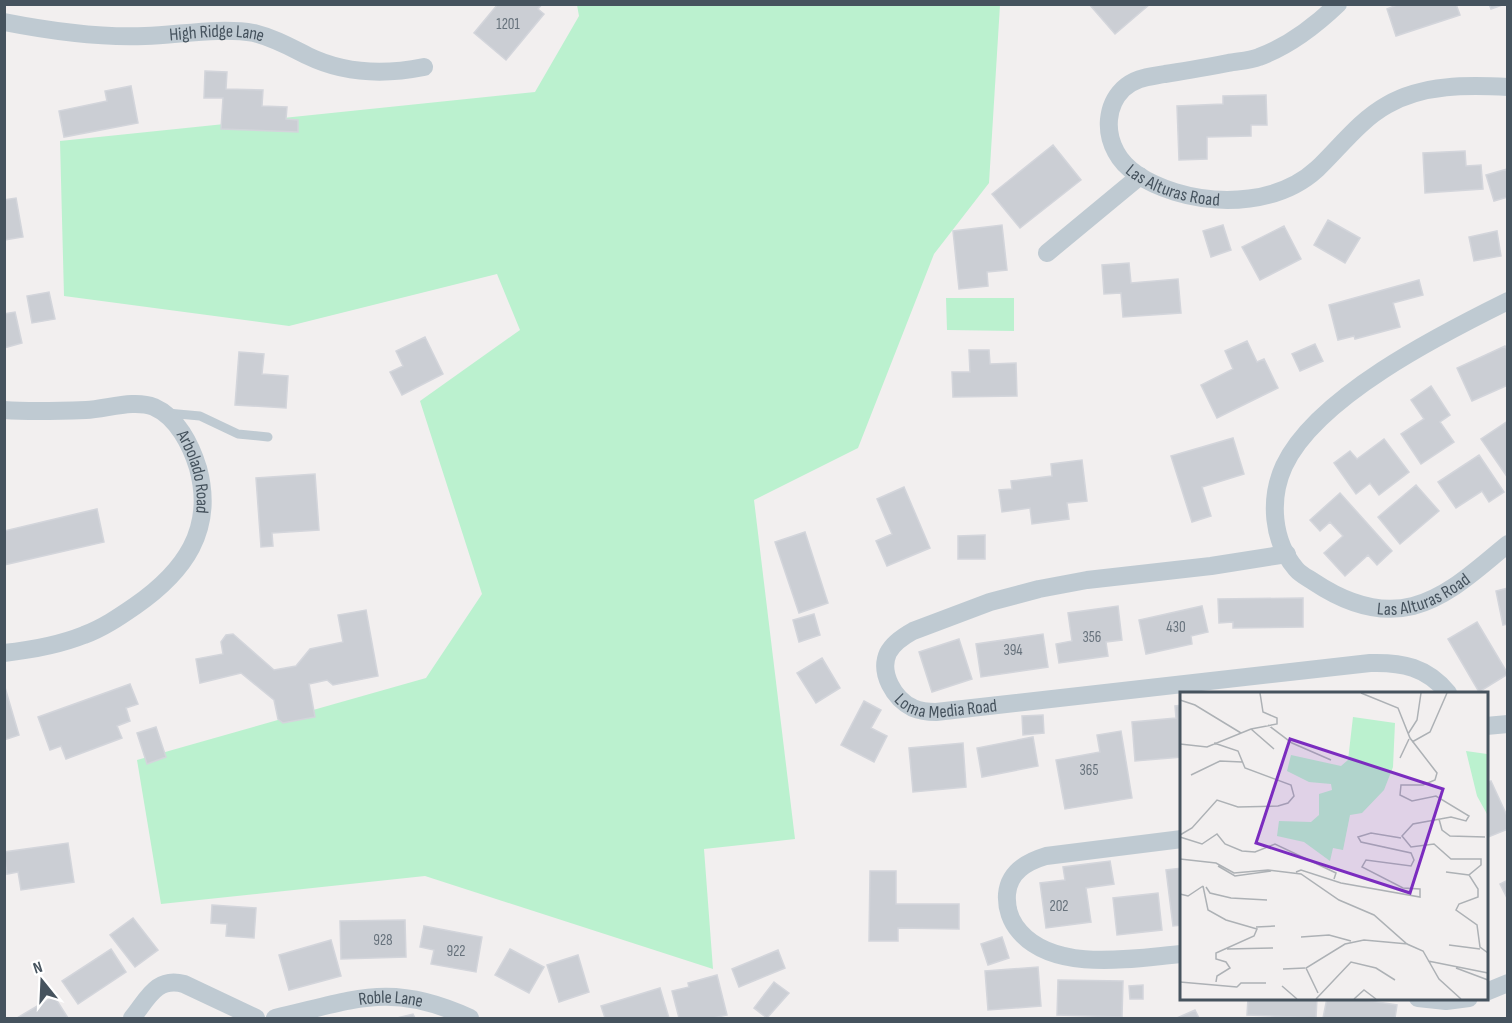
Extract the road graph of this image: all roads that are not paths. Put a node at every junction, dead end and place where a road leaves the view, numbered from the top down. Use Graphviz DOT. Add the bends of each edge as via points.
graph roads {
  1 [pos="1338,4"];
  2 [pos="4,22"];
  3 [pos="424,68"];
  4 [pos="1508,87"];
  5 [pos="1140,176"];
  6 [pos="1047,253"];
  7 [pos="1508,301"];
  8 [pos="4,410"];
  9 [pos="162,413"];
  10 [pos="268,437"];
  11 [pos="1508,544"];
  12 [pos="1287,554"];
  13 [pos="4,653"];
  14 [pos="1447,692"];
  15 [pos="1508,724"];
  16 [pos="1488,726"];
  17 [pos="1180,838"];
  18 [pos="1180,954"];
  19 [pos="1508,984"];
  20 [pos="1488,991"];
  21 [pos="1427,999"];
  22 [pos="1461,999"];
  23 [pos="132,1018"];
  24 [pos="256,1018"];
  25 [pos="274,1018"];
  26 [pos="470,1018"];
  1 -- 5 [label="street, Las Alturas Road" via="1292,41 1258,58 1149,76 1130,84 1116,98 1109,129 1121,161"];
  2 -- 3 [label="street, High Ridge Lane" via="142,37 254,33 354,71"];
  4 -- 5 [label="street, Las Alturas Road" via="1473,86 1407,95 1370,117 1314,171 1265,196 1210,199 1166,189"];
  5 -- 6 [label="street"];
  7 -- 12 [label="street, Las Alturas Road" via="1409,354 1347,396 1299,442 1284,466 1275,504 1276,529"];
  8 -- 9 [label="street, Arbolado Road" via="87,410 143,404"];
  9 -- 10 [label="lane" via="200,416 238,434"];
  9 -- 13 [label="street, Arbolado Road" via="184,436 195,458 203,491 200,522 185,560 153,594 113,621 63,642"];
  11 -- 12 [label="street, Las Alturas Road" via="1436,597 1393,609 1351,603 1330,593 1298,572"];
  12 -- 14 [label="street, Loma Media Road" via="1088,580 990,602 903,636 888,652 888,681 906,704 936,712 1391,662 1412,666 1433,677"];
  15 -- 16 [label="street"];
  17 -- 18 [label="street" via="1029,861 1008,884 1006,897 1016,927 1032,943 1049,952 1106,961"];
  19 -- 20 [label="street"];
  21 -- 22 [label="street"];
  23 -- 24 [label="street" via="152,991 173,982"];
  25 -- 26 [label="street, Roble Lane" via="351,999 381,996 432,1003"];
}
